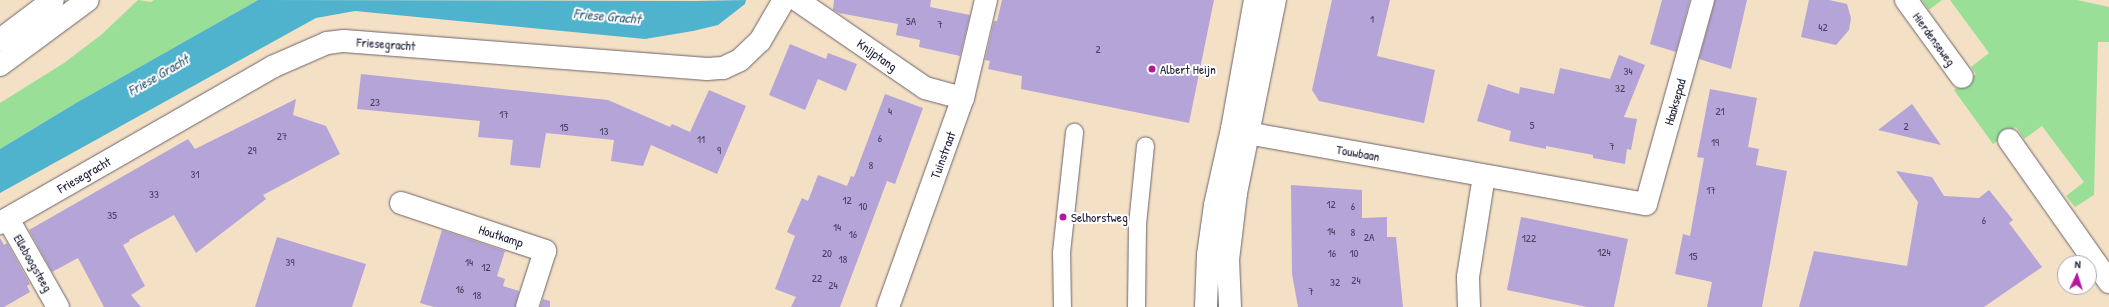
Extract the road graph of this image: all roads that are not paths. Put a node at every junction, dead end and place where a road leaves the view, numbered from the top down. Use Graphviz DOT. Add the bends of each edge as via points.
graph roads {
  1 [pos="53,0"];
  2 [pos="88,0"];
  3 [pos="784,0"];
  4 [pos="798,0"];
  5 [pos="986,0"];
  6 [pos="1255,0"];
  7 [pos="1274,0"];
  8 [pos="1703,0"];
  9 [pos="1906,0"];
  10 [pos="0,40"];
  11 [pos="0,65"];
  12 [pos="1962,77"];
  13 [pos="963,98"];
  14 [pos="1240,131"];
  15 [pos="1074,132"];
  16 [pos="2009,140"];
  17 [pos="1145,145"];
  18 [pos="1233,160"];
  19 [pos="1484,176"];
  20 [pos="401,204"];
  21 [pos="1646,204"];
  22 [pos="4,221"];
  23 [pos="2109,282"];
  24 [pos="58,307"];
  25 [pos="527,307"];
  26 [pos="888,307"];
  27 [pos="1062,307"];
  28 [pos="1136,307"];
  29 [pos="1206,307"];
  30 [pos="1230,307"];
  31 [pos="1469,307"];
  1 -- 10 [label="street"];
  2 -- 11 [label="street"];
  3 -- 22 [label="street, Friesegracht" via="760,41 740,60 723,68 707,69 344,41 327,43 272,67"];
  4 -- 13 [label="street, Knijptang" via="924,88"];
  5 -- 13 [label="street, Tuinstraat"];
  6 -- 14 [label="street"];
  7 -- 14 [label="street"];
  8 -- 21 [label="street, Haaksepad"];
  9 -- 12 [label="street, Hierdenseweg"];
  13 -- 26 [label="street, Tuinstraat"];
  14 -- 18 [label="street"];
  14 -- 19 [label="street, Touwbaan"];
  15 -- 27 [label="lane" via="1061,252"];
  16 -- 23 [label="street"];
  17 -- 28 [label="lane" via="1137,224"];
  18 -- 29 [label="street" via="1215,205 1208,255"];
  18 -- 30 [label="street" via="1236,193 1228,260"];
  19 -- 21 [label="street, Touwbaan"];
  19 -- 31 [label="street" via="1468,277"];
  20 -- 25 [label="street, Houtkamp" via="545,251"];
  22 -- 24 [label="street, Elleboogsteeg"];
}
